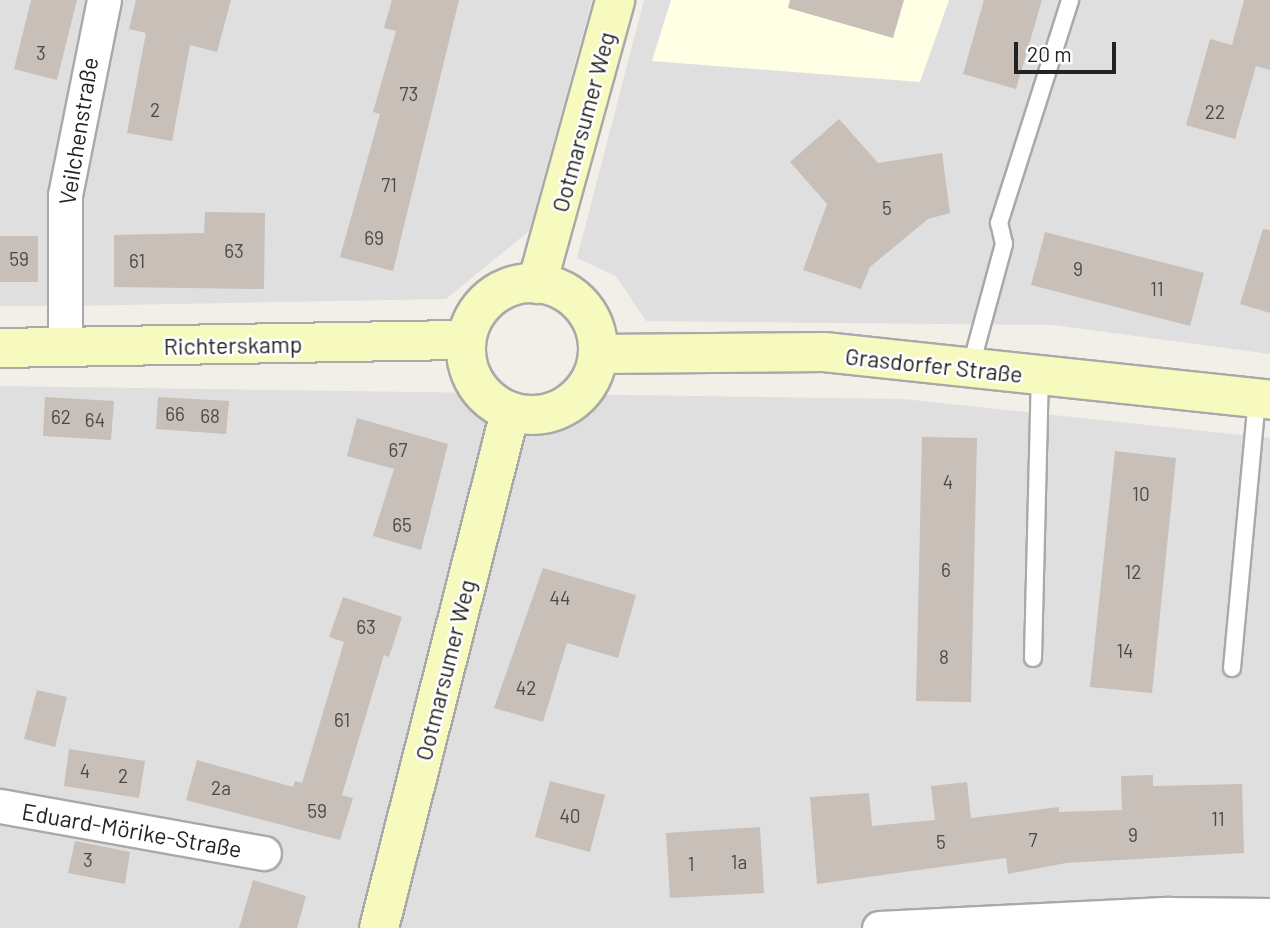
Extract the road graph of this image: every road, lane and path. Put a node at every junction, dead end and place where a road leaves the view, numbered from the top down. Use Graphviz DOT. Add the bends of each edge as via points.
graph roads {
  1 [pos="104,0"];
  2 [pos="615,0"];
  3 [pos="1070,0"];
  4 [pos="537,284"];
  5 [pos="466,340"];
  6 [pos="0,348"];
  7 [pos="65,348"];
  8 [pos="597,354"];
  9 [pos="970,369"];
  10 [pos="1040,377"];
  11 [pos="1263,399"];
  12 [pos="510,412"];
  13 [pos="1033,658"];
  14 [pos="1232,668"];
  15 [pos="0,806"];
  16 [pos="264,853"];
  17 [pos="1270,915"];
  18 [pos="379,928"];
  19 [pos="879,928"];
  1 -- 7 [label="street, Veilchenstraße" via="65,195"];
  2 -- 4 [label="street, Ootmarsumer Weg"];
  3 -- 9 [label="lane" via="999,223 1004,244"];
  4 -- 5 [label="street" via="499,292 472,321"];
  4 -- 8 [label="street" via="566,294 588,314"];
  5 -- 7 [label="street, Richterskamp"];
  5 -- 12 [label="street" via="476,383"];
  6 -- 7 [label="street, Richterskamp"];
  8 -- 9 [label="street, Grasdorfer Straße" via="824,352"];
  8 -- 12 [label="street" via="592,377 578,397 557,410 534,415"];
  9 -- 10 [label="street, Grasdorfer Straße"];
  10 -- 11 [label="street, Grasdorfer Straße"];
  10 -- 13 [label="lane"];
  11 -- 14 [label="lane"];
  12 -- 18 [label="street, Ootmarsumer Weg"];
  15 -- 16 [label="street, Eduard-Mörike-Straße"];
  17 -- 19 [label="street" via="1169,914"];
}
